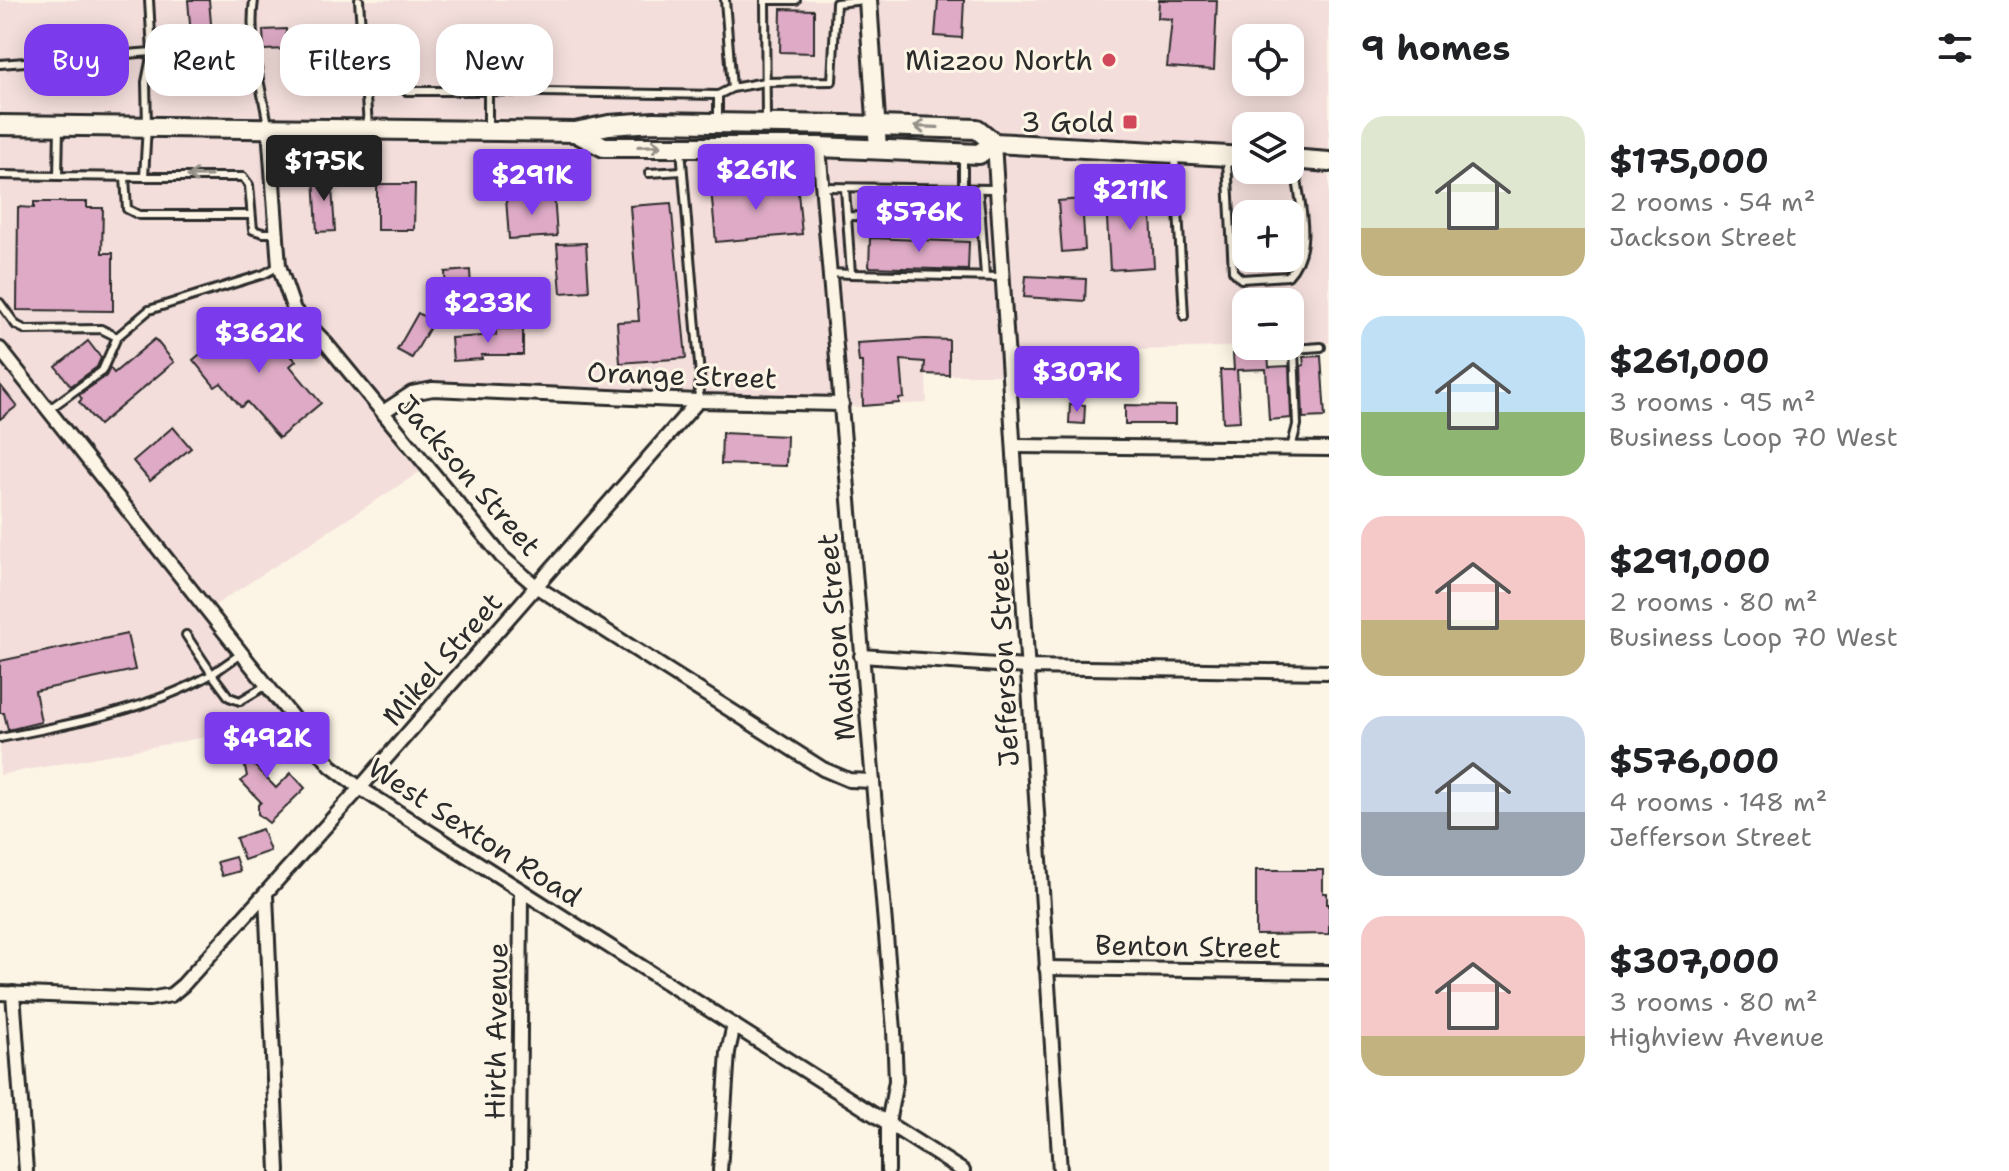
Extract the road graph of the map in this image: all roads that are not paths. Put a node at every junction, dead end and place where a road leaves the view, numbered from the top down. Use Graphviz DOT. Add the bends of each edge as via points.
graph roads {
  1 [pos="149,0"];
  2 [pos="254,0"];
  3 [pos="359,0"];
  4 [pos="725,0"];
  5 [pos="796,0"];
  6 [pos="826,0"];
  7 [pos="868,0"];
  8 [pos="836,1"];
  9 [pos="150,24"];
  10 [pos="145,53"];
  11 [pos="0,64"];
  12 [pos="765,82"];
  13 [pos="732,88"];
  14 [pos="553,92"];
  15 [pos="718,95"];
  16 [pos="146,96"];
  17 [pos="488,96"];
  18 [pos="718,123"];
  19 [pos="766,124"];
  20 [pos="0,125"];
  21 [pos="59,125"];
  22 [pos="147,126"];
  23 [pos="878,126"];
  24 [pos="269,128"];
  25 [pos="368,129"];
  26 [pos="488,131"];
  27 [pos="575,132"];
  28 [pos="994,143"];
  29 [pos="681,145"];
  30 [pos="819,147"];
  31 [pos="878,149"];
  32 [pos="1175,153"];
  33 [pos="963,154"];
  34 [pos="1227,156"];
  35 [pos="1232,156"];
  36 [pos="1304,161"];
  37 [pos="1329,162"];
  38 [pos="682,171"];
  39 [pos="649,173"];
  40 [pos="0,175"];
  41 [pos="58,176"];
  42 [pos="125,177"];
  43 [pos="144,177"];
  44 [pos="1295,184"];
  45 [pos="822,187"];
  46 [pos="845,189"];
  47 [pos="963,189"];
  48 [pos="978,189"];
  49 [pos="996,189"];
  50 [pos="251,215"];
  51 [pos="847,216"];
  52 [pos="981,218"];
  53 [pos="276,233"];
  54 [pos="279,266"];
  55 [pos="831,273"];
  56 [pos="851,274"];
  57 [pos="985,276"];
  58 [pos="1002,277"];
  59 [pos="0,303"];
  60 [pos="1184,316"];
  61 [pos="117,337"];
  62 [pos="1321,347"];
  63 [pos="0,349"];
  64 [pos="698,401"];
  65 [pos="842,404"];
  66 [pos="48,410"];
  67 [pos="383,412"];
  68 [pos="1014,446"];
  69 [pos="1291,448"];
  70 [pos="1329,449"];
  71 [pos="537,587"];
  72 [pos="186,635"];
  73 [pos="242,653"];
  74 [pos="861,656"];
  75 [pos="1027,667"];
  76 [pos="1329,672"];
  77 [pos="212,674"];
  78 [pos="267,685"];
  79 [pos="0,738"];
  80 [pos="873,781"];
  81 [pos="360,788"];
  82 [pos="521,891"];
  83 [pos="266,895"];
  84 [pos="1046,968"];
  85 [pos="1329,972"];
  86 [pos="7,993"];
  87 [pos="734,1025"];
  88 [pos="888,1123"];
  89 [pos="26,1171"];
  90 [pos="278,1171"];
  91 [pos="519,1171"];
  92 [pos="720,1171"];
  93 [pos="888,1171"];
  94 [pos="963,1171"];
  95 [pos="1060,1171"];
  1 -- 9 [label="lane"];
  2 -- 24 [label="lane" via="256,61"];
  3 -- 25 [label="lane"];
  4 -- 13 [label="lane"];
  5 -- 12 [label="lane" via="765,0"];
  6 -- 8 [label="lane"];
  7 -- 8 [label="lane"];
  7 -- 23 [label="street"];
  8 -- 12 [label="lane" via="832,81"];
  10 -- 11 [label="lane"];
  12 -- 13 [label="lane"];
  12 -- 19 [label="lane"];
  13 -- 15 [label="lane"];
  14 -- 15 [label="lane"];
  15 -- 18 [label="lane"];
  16 -- 22 [label="lane"];
  17 -- 26 [label="lane"];
  18 -- 19 [label="main road"];
  18 -- 27 [label="main road" via="654,122"];
  19 -- 23 [label="main road"];
  20 -- 21 [label="main road"];
  21 -- 22 [label="main road"];
  21 -- 41 [label="lane"];
  22 -- 24 [label="main road"];
  22 -- 43 [label="lane"];
  28 -- 23 [label="main road, one-way" via="977,129"];
  23 -- 31 [label="street"];
  24 -- 25 [label="main road"];
  24 -- 53 [label="street, Jackson Street"];
  25 -- 26 [label="main road"];
  26 -- 27 [label="main road"];
  27 -- 29 [label="main road, one-way" via="604,147"];
  28 -- 32 [label="main road"];
  28 -- 33 [label="main road" via="979,154"];
  28 -- 49 [label="street, Jefferson Street"];
  29 -- 30 [label="main road"];
  29 -- 38 [label="lane"];
  30 -- 31 [label="main road"];
  30 -- 45 [label="street, Madison Street"];
  31 -- 33 [label="main road"];
  32 -- 34 [label="main road"];
  32 -- 60 [label="lane"];
  33 -- 47 [label="lane"];
  34 -- 35 [label="main road"];
  34 -- 44 [label="lane" via="1233,271 1241,279 1288,276 1298,266 1304,249"];
  36 -- 37 [label="main road"];
  38 -- 39 [label="lane"];
  38 -- 64 [label="lane"];
  40 -- 41 [label="lane"];
  41 -- 42 [label="lane"];
  42 -- 43 [label="lane"];
  42 -- 50 [label="lane" via="127,209 139,215"];
  50 -- 43 [label="lane, one-way" via="249,185 243,177"];
  45 -- 46 [label="lane"];
  45 -- 55 [label="street, Madison Street"];
  46 -- 47 [label="lane"];
  46 -- 51 [label="lane"];
  47 -- 48 [label="lane"];
  48 -- 49 [label="lane"];
  48 -- 52 [label="lane"];
  49 -- 58 [label="street, Jefferson Street"];
  50 -- 53 [label="lane" via="253,230"];
  51 -- 52 [label="lane"];
  51 -- 56 [label="lane"];
  52 -- 57 [label="lane"];
  53 -- 54 [label="street, Jackson Street"];
  54 -- 61 [label="lane" via="155,306"];
  54 -- 67 [label="street, Jackson Street" via="294,310"];
  55 -- 56 [label="lane"];
  55 -- 65 [label="street, Madison Street"];
  56 -- 57 [label="lane"];
  57 -- 58 [label="lane"];
  58 -- 68 [label="street, Jefferson Street"];
  59 -- 61 [label="lane" via="26,330 101,329"];
  61 -- 66 [label="lane" via="102,371"];
  62 -- 69 [label="lane" via="1294,349 1297,425"];
  63 -- 66 [label="street, West Sexton Road"];
  64 -- 65 [label="street, Orange Street"];
  64 -- 67 [label="street, Orange Street" via="433,389 412,393"];
  64 -- 71 [label="street, Mikel Street"];
  65 -- 74 [label="street, Madison Street"];
  66 -- 73 [label="street, West Sexton Road"];
  67 -- 71 [label="street, Jackson Street" via="502,557"];
  68 -- 69 [label="street"];
  68 -- 75 [label="street, Jefferson Street"];
  69 -- 70 [label="street"];
  71 -- 80 [label="street, Jackson Street" via="823,769 849,780"];
  71 -- 81 [label="street, Mikel Street"];
  72 -- 77 [label="lane"];
  73 -- 77 [label="lane"];
  73 -- 78 [label="street, West Sexton Road"];
  74 -- 75 [label="street"];
  74 -- 80 [label="street, Madison Street"];
  75 -- 76 [label="street"];
  75 -- 84 [label="street, Jefferson Street"];
  77 -- 78 [label="lane" via="234,700"];
  77 -- 79 [label="lane" via="135,707"];
  78 -- 81 [label="street, West Sexton Road" via="331,766"];
  80 -- 88 [label="street, Madison Street" via="896,1081"];
  81 -- 82 [label="street, West Sexton Road"];
  81 -- 83 [label="street, Mikel Street"];
  82 -- 87 [label="street, West Sexton Road"];
  82 -- 91 [label="street, Hirth Avenue"];
  83 -- 86 [label="street, Mikel Street" via="171,995 149,999"];
  83 -- 90 [label="street"];
  84 -- 85 [label="street, Benton Street"];
  84 -- 95 [label="street, Jefferson Street"];
  86 -- 89 [label="street"];
  87 -- 88 [label="street, West Sexton Road"];
  87 -- 92 [label="street"];
  88 -- 93 [label="street, Madison Street"];
  88 -- 94 [label="street, West Sexton Road"];
}
